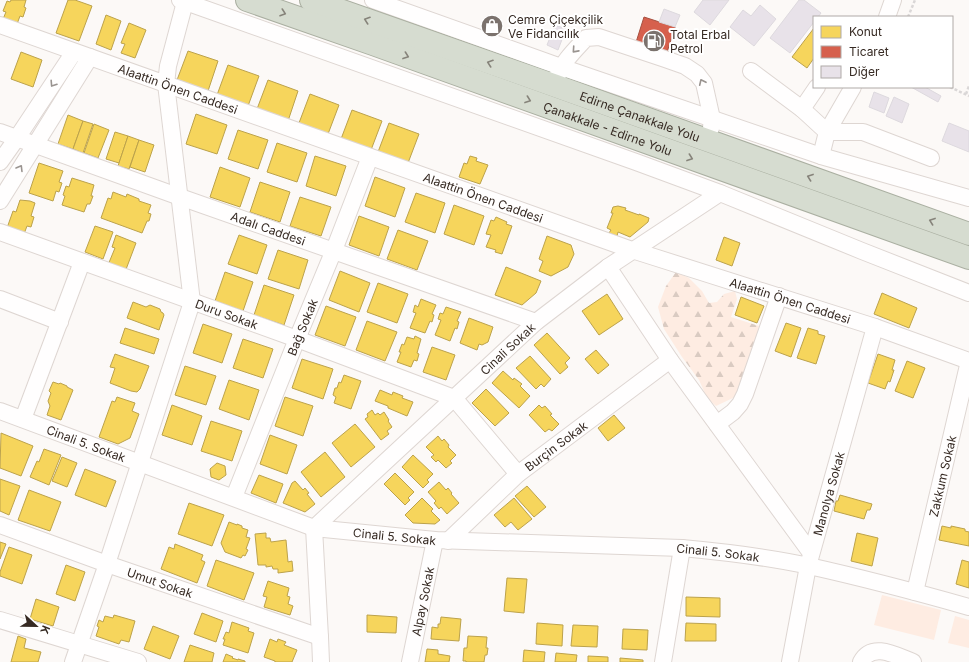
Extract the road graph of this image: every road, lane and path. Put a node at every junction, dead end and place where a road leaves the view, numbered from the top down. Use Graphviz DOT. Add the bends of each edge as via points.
graph roads {
  1 [pos="246,0"];
  2 [pos="311,0"];
  3 [pos="373,0"];
  4 [pos="893,0"];
  5 [pos="915,0"];
  6 [pos="183,1"];
  7 [pos="887,16"];
  8 [pos="908,16"];
  9 [pos="0,25"];
  10 [pos="74,52"];
  11 [pos="90,57"];
  12 [pos="751,71"];
  13 [pos="557,76"];
  14 [pos="166,84"];
  15 [pos="969,86"];
  16 [pos="816,88"];
  17 [pos="852,88"];
  18 [pos="952,88"];
  19 [pos="968,95"];
  20 [pos="802,108"];
  21 [pos="712,119"];
  22 [pos="0,132"];
  23 [pos="827,132"];
  24 [pos="17,138"];
  25 [pos="709,142"];
  26 [pos="35,144"];
  27 [pos="370,156"];
  28 [pos="821,156"];
  29 [pos="931,158"];
  30 [pos="0,162"];
  31 [pos="720,193"];
  32 [pos="180,197"];
  33 [pos="969,198"];
  34 [pos="0,201"];
  35 [pos="0,232"];
  36 [pos="969,234"];
  37 [pos="334,250"];
  38 [pos="632,250"];
  39 [pos="969,258"];
  40 [pos="82,262"];
  41 [pos="608,267"];
  42 [pos="969,293"];
  43 [pos="779,296"];
  44 [pos="0,298"];
  45 [pos="192,302"];
  46 [pos="60,322"];
  47 [pos="536,322"];
  48 [pos="875,327"];
  49 [pos="296,339"];
  50 [pos="670,360"];
  51 [pos="969,361"];
  52 [pos="454,398"];
  53 [pos="0,411"];
  54 [pos="23,419"];
  55 [pos="717,424"];
  56 [pos="141,463"];
  57 [pos="518,474"];
  58 [pos="234,497"];
  59 [pos="0,525"];
  60 [pos="314,528"];
  61 [pos="441,540"];
  62 [pos="682,548"];
  63 [pos="810,559"];
  64 [pos="107,564"];
  65 [pos="915,592"];
  66 [pos="969,607"];
  67 [pos="0,620"];
  68 [pos="320,637"];
  69 [pos="79,644"];
  70 [pos="73,662"];
  71 [pos="138,662"];
  72 [pos="321,662"];
  73 [pos="410,662"];
  74 [pos="663,662"];
  75 [pos="790,662"];
  76 [pos="861,662"];
  77 [pos="913,662"];
  1 -- 39 [label="highway, Çanakkale - Edirne Yolu, one-way"];
  13 -- 2 [label="highway, Edirne Çanakkale Yolu, one-way"];
  3 -- 13 [label="street"];
  4 -- 7 [label="street"];
  5 -- 8 [label="path"];
  6 -- 14 [label="street"];
  6 -- 31 [label="street"];
  9 -- 10 [label="street, Alaattin Önen Caddesi"];
  10 -- 11 [label="street, Alaattin Önen Caddesi"];
  10 -- 24 [label="street, one-way"];
  11 -- 14 [label="street, Alaattin Önen Caddesi"];
  11 -- 26 [label="street"];
  12 -- 20 [label="street"];
  13 -- 21 [label="street"];
  21 -- 13 [label="street, one-way" via="704,83 692,70 599,37 586,38 575,49"];
  13 -- 25 [label="highway, Edirne Çanakkale Yolu"];
  14 -- 27 [label="street, Alaattin Önen Caddesi"];
  14 -- 32 [label="street"];
  15 -- 19 [label="path"];
  16 -- 20 [label="street"];
  17 -- 23 [label="street"];
  18 -- 19 [label="path"];
  20 -- 23 [label="street"];
  21 -- 25 [label="street"];
  21 -- 28 [label="street"];
  22 -- 24 [label="street, Adalı Caddesi"];
  23 -- 28 [label="street"];
  23 -- 29 [label="street" via="863,132"];
  24 -- 26 [label="street, Adalı Caddesi"];
  24 -- 30 [label="street"];
  36 -- 25 [label="highway, Edirne Çanakkale Yolu, one-way"];
  26 -- 32 [label="street, Adalı Caddesi"];
  34 -- 26 [label="street, one-way"];
  27 -- 37 [label="street, Bağ Sokak"];
  27 -- 38 [label="street, Alaattin Önen Caddesi"];
  28 -- 33 [label="street"];
  31 -- 38 [label="street, Cinali Sokak"];
  31 -- 42 [label="street"];
  32 -- 37 [label="street, Adalı Caddesi"];
  32 -- 45 [label="street"];
  35 -- 40 [label="street, Duru Sokak"];
  37 -- 47 [label="street, Adalı Caddesi"];
  37 -- 49 [label="street, Bağ Sokak"];
  38 -- 41 [label="street, Cinali Sokak"];
  38 -- 43 [label="street, Alaattin Önen Caddesi"];
  40 -- 45 [label="street, Duru Sokak"];
  40 -- 46 [label="street"];
  41 -- 47 [label="street, Cinali Sokak"];
  41 -- 50 [label="street"];
  43 -- 48 [label="street, Alaattin Önen Caddesi"];
  43 -- 55 [label="street" via="745,394 733,412"];
  44 -- 46 [label="street"];
  45 -- 49 [label="street, Duru Sokak"];
  45 -- 56 [label="street"];
  46 -- 54 [label="street"];
  47 -- 52 [label="street, Cinali Sokak"];
  48 -- 51 [label="street, Alaattin Önen Caddesi"];
  48 -- 63 [label="street, Manolya Sokak"];
  49 -- 52 [label="street, Duru Sokak"];
  49 -- 58 [label="street, Bağ Sokak"];
  50 -- 55 [label="street"];
  50 -- 57 [label="street, Burçin Sokak"];
  51 -- 65 [label="street, Zakkum Sokak"];
  52 -- 57 [label="street"];
  52 -- 60 [label="street, Cinali Sokak"];
  53 -- 54 [label="street, Cinali 5. Sokak"];
  54 -- 56 [label="street, Cinali 5. Sokak"];
  55 -- 63 [label="street"];
  56 -- 58 [label="street, Cinali 5. Sokak"];
  56 -- 64 [label="street"];
  57 -- 61 [label="street, Burçin Sokak"];
  58 -- 60 [label="street, Cinali 5. Sokak"];
  59 -- 64 [label="street, Umut Sokak"];
  60 -- 61 [label="street, Cinali 5. Sokak"];
  60 -- 68 [label="street"];
  61 -- 62 [label="street, Cinali 5. Sokak"];
  61 -- 73 [label="street, Alpay Sokak"];
  62 -- 63 [label="street, Cinali 5. Sokak"];
  62 -- 74 [label="street"];
  63 -- 65 [label="street, Cinali 5. Sokak"];
  63 -- 75 [label="street, Manolya Sokak"];
  64 -- 68 [label="street, Umut Sokak"];
  64 -- 69 [label="street"];
  65 -- 66 [label="street, Cinali 5. Sokak"];
  67 -- 69 [label="street"];
  68 -- 72 [label="street"];
  69 -- 70 [label="street"];
  69 -- 71 [label="street"];
  76 -- 77 [label="street" via="867,654 878,651"];
}
